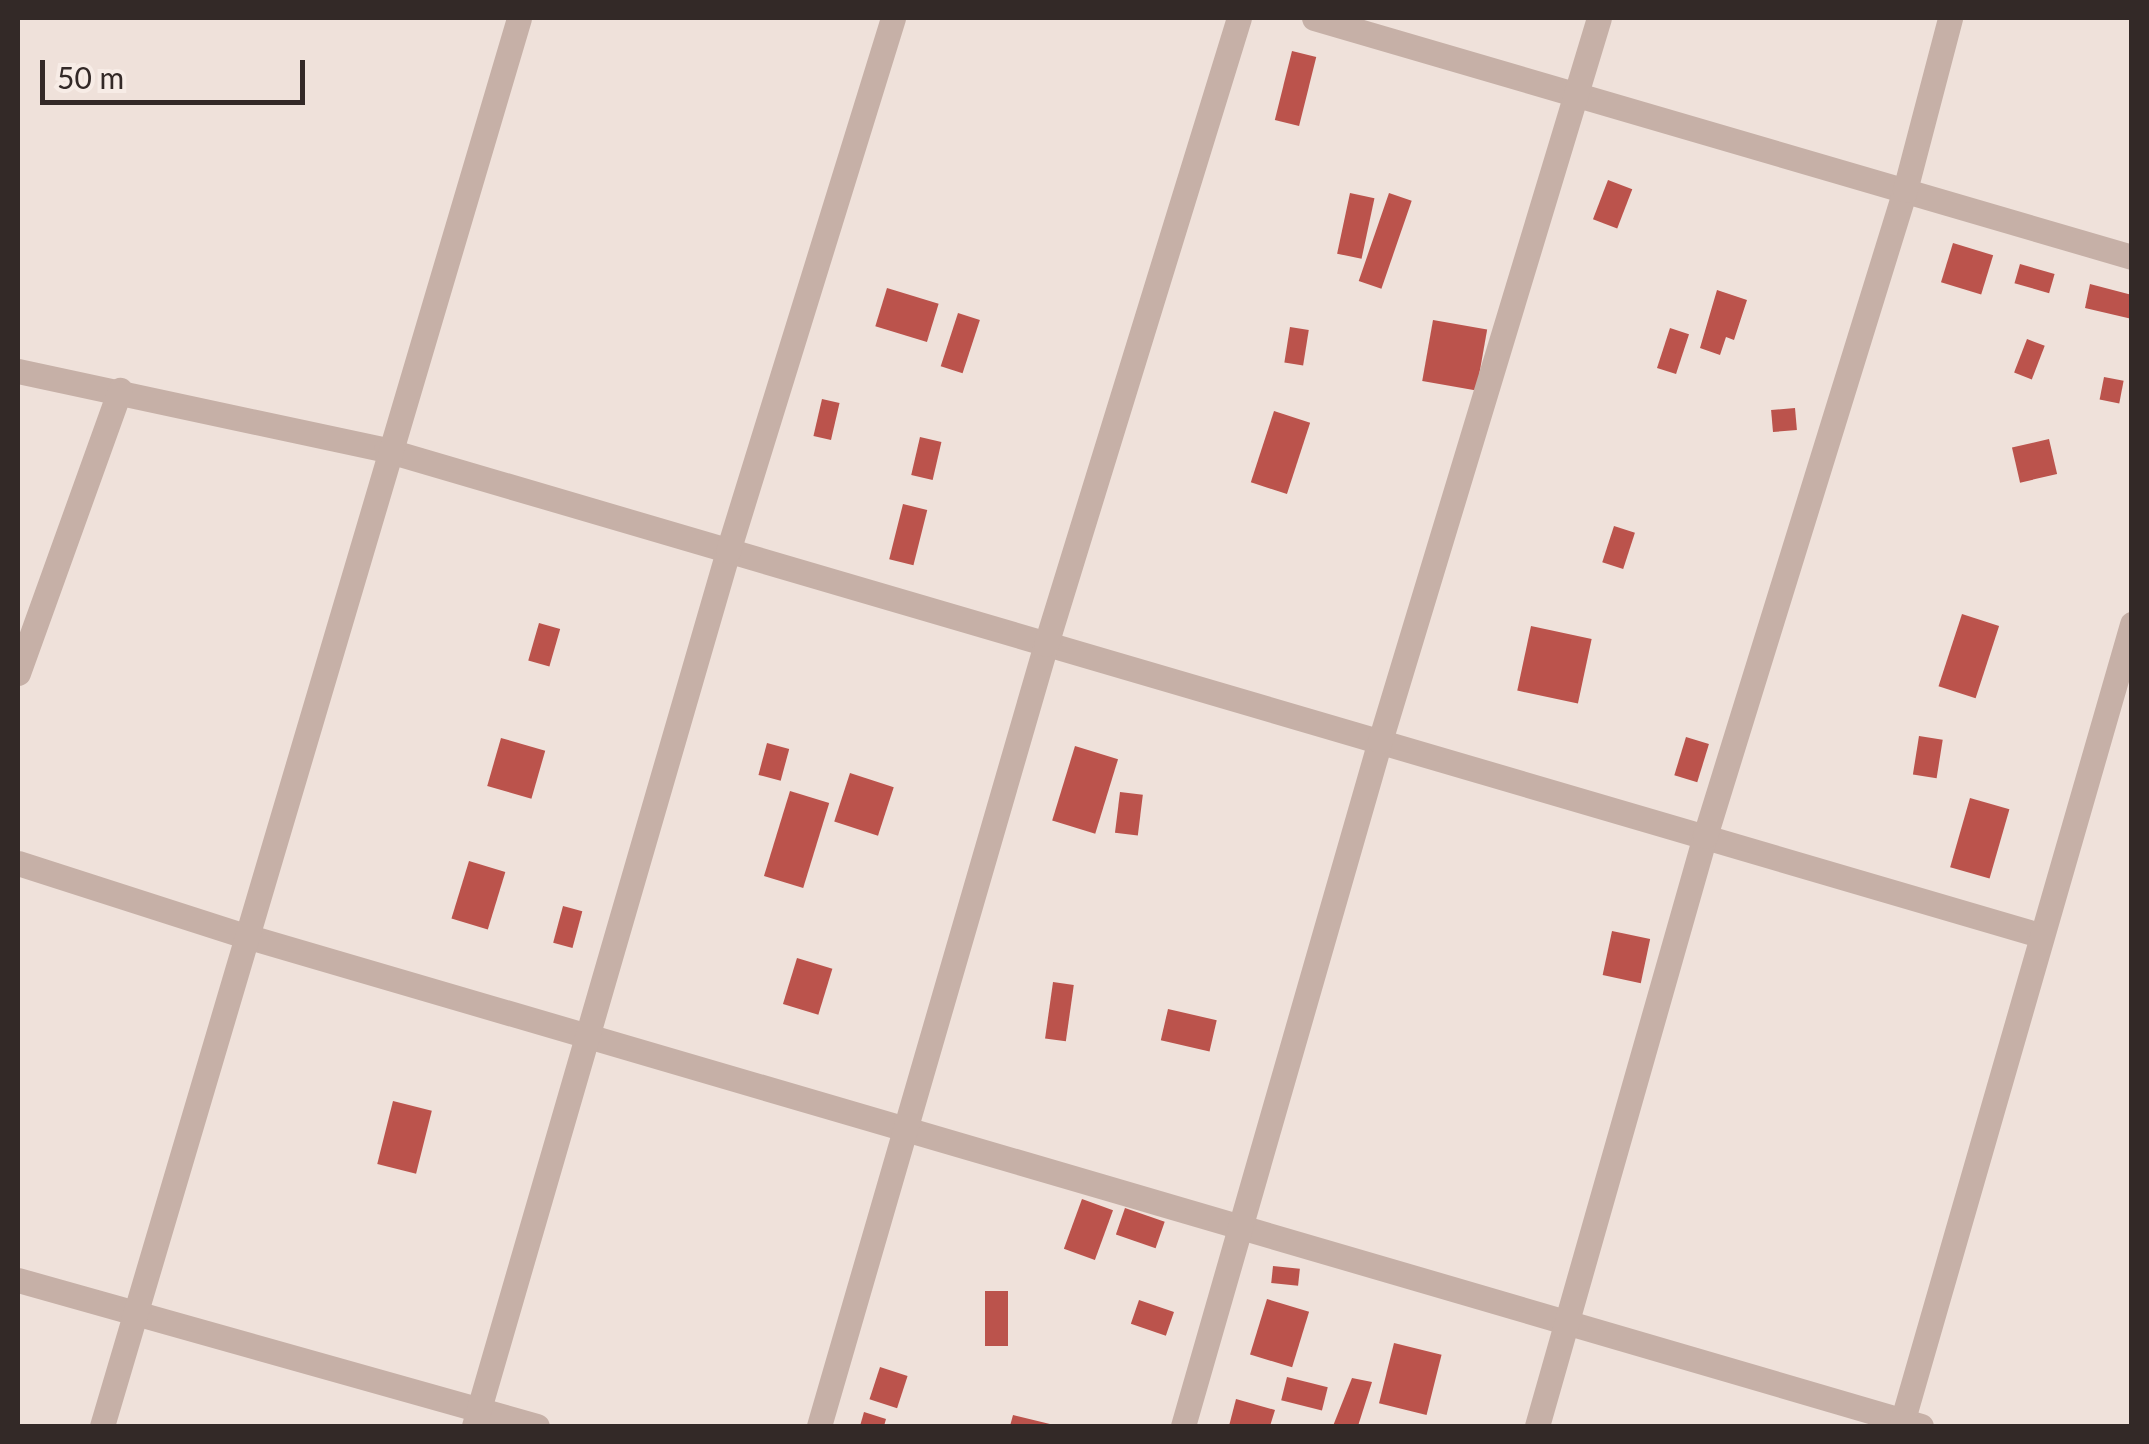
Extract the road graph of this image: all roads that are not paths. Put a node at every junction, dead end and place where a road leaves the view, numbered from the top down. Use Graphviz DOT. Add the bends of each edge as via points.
graph roads {
  1 [pos="519,18"];
  2 [pos="892,18"];
  3 [pos="1239,18"];
  4 [pos="1314,18"];
  5 [pos="1600,18"];
  6 [pos="1950,18"];
  7 [pos="1579,95"];
  8 [pos="1905,190"];
  9 [pos="2132,257"];
  10 [pos="18,372"];
  11 [pos="120,390"];
  12 [pos="386,450"];
  13 [pos="728,550"];
  14 [pos="2132,624"];
  15 [pos="1046,644"];
  16 [pos="18,673"];
  17 [pos="2123,680"];
  18 [pos="1380,741"];
  19 [pos="1705,836"];
  20 [pos="18,863"];
  21 [pos="2039,935"];
  22 [pos="249,937"];
  23 [pos="592,1037"];
  24 [pos="909,1130"];
  25 [pos="1243,1228"];
  26 [pos="18,1280"];
  27 [pos="136,1309"];
  28 [pos="1568,1324"];
  29 [pos="476,1418"];
  30 [pos="1908,1425"];
  31 [pos="102,1426"];
  32 [pos="536,1426"];
  33 [pos="820,1426"];
  34 [pos="1183,1426"];
  35 [pos="1537,1426"];
  1 -- 12 [label="street"];
  2 -- 13 [label="street"];
  3 -- 15 [label="street"];
  4 -- 7 [label="street"];
  5 -- 7 [label="street"];
  6 -- 8 [label="street"];
  7 -- 8 [label="street"];
  7 -- 18 [label="street"];
  8 -- 9 [label="street"];
  8 -- 19 [label="street"];
  10 -- 11 [label="street"];
  11 -- 12 [label="street"];
  11 -- 16 [label="street"];
  12 -- 13 [label="street"];
  12 -- 22 [label="street"];
  13 -- 15 [label="street"];
  13 -- 23 [label="street"];
  14 -- 17 [label="street"];
  15 -- 18 [label="street"];
  15 -- 24 [label="street"];
  17 -- 21 [label="street"];
  18 -- 19 [label="street"];
  18 -- 25 [label="street"];
  19 -- 21 [label="street"];
  19 -- 28 [label="street"];
  20 -- 22 [label="street"];
  21 -- 30 [label="street"];
  22 -- 23 [label="street"];
  22 -- 27 [label="street"];
  23 -- 24 [label="street"];
  23 -- 29 [label="street"];
  24 -- 25 [label="street"];
  24 -- 33 [label="street"];
  25 -- 28 [label="street"];
  25 -- 34 [label="street"];
  26 -- 27 [label="street"];
  27 -- 29 [label="street"];
  27 -- 31 [label="street"];
  28 -- 30 [label="street"];
  28 -- 35 [label="street"];
  29 -- 32 [label="street"];
}
